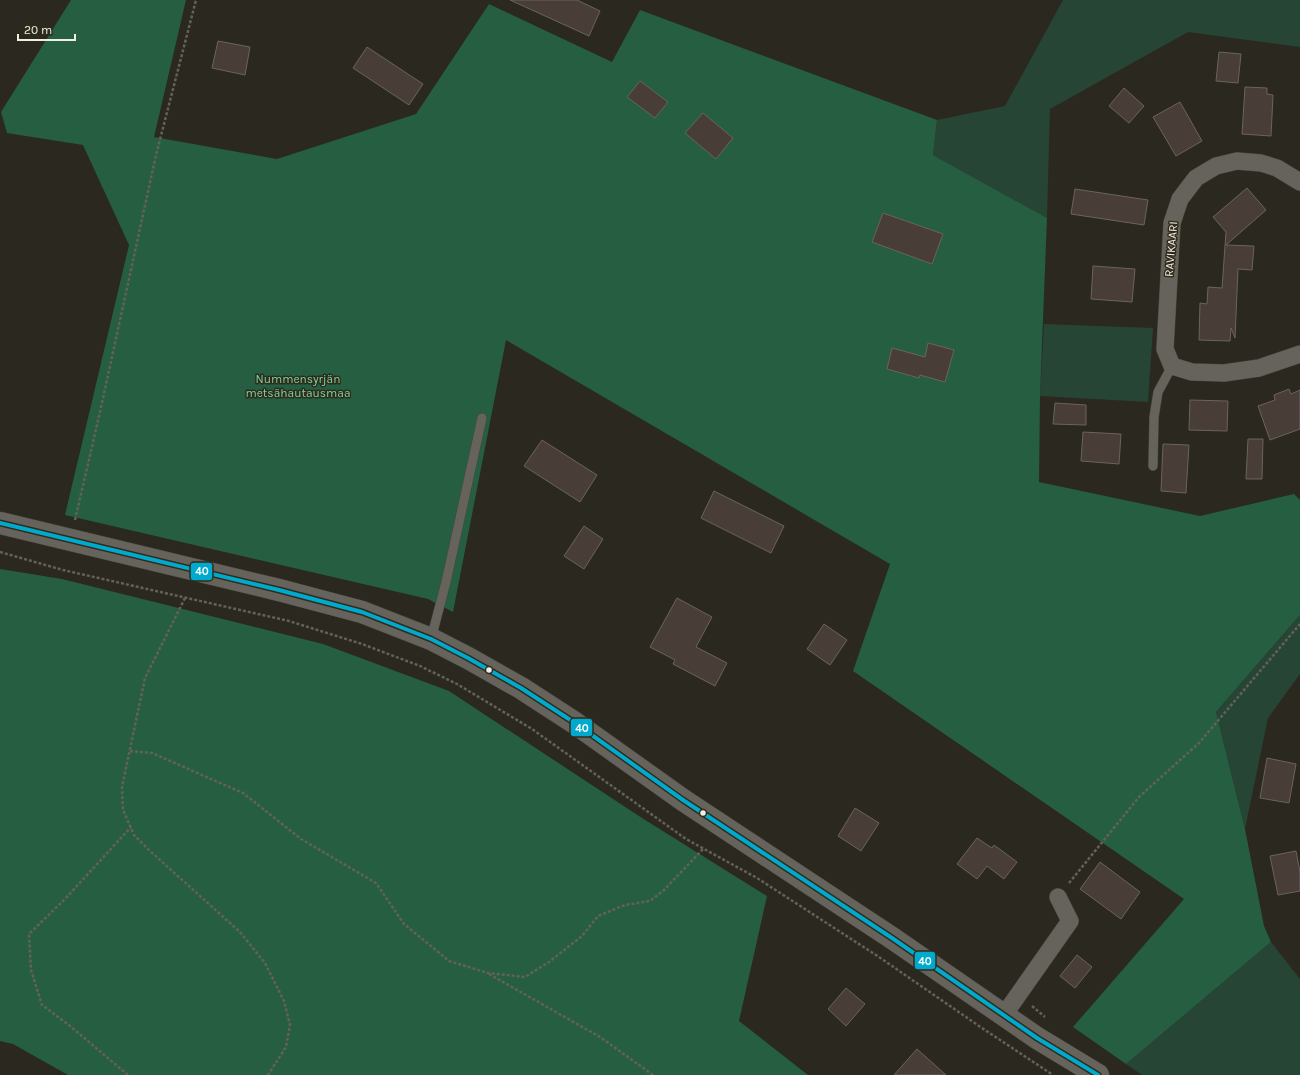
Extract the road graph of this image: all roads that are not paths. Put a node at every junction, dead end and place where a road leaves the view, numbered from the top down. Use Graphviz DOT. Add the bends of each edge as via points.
graph roads {
  1 [pos="1300,182"];
  2 [pos="1300,354"];
  3 [pos="1172,366"];
  4 [pos="482,418"];
  5 [pos="1153,466"];
  6 [pos="0,523"];
  7 [pos="431,639"];
  8 [pos="1058,898"];
  9 [pos="1004,1015"];
  10 [pos="1098,1075"];
  1 -- 3 [label="street, RAVIKAARI" via="1277,168 1261,163 1237,161 1216,166 1196,178 1180,199 1172,223 1165,349"];
  2 -- 3 [label="street" via="1258,368 1224,374 1192,372"];
  3 -- 5 [label="lane" via="1158,392 1154,417"];
  4 -- 7 [label="lane"];
  6 -- 7 [label="street" via="362,612"];
  7 -- 9 [label="street" via="520,688 575,723 683,800"];
  8 -- 9 [label="street" via="1070,921"];
  9 -- 10 [label="street"];
}
